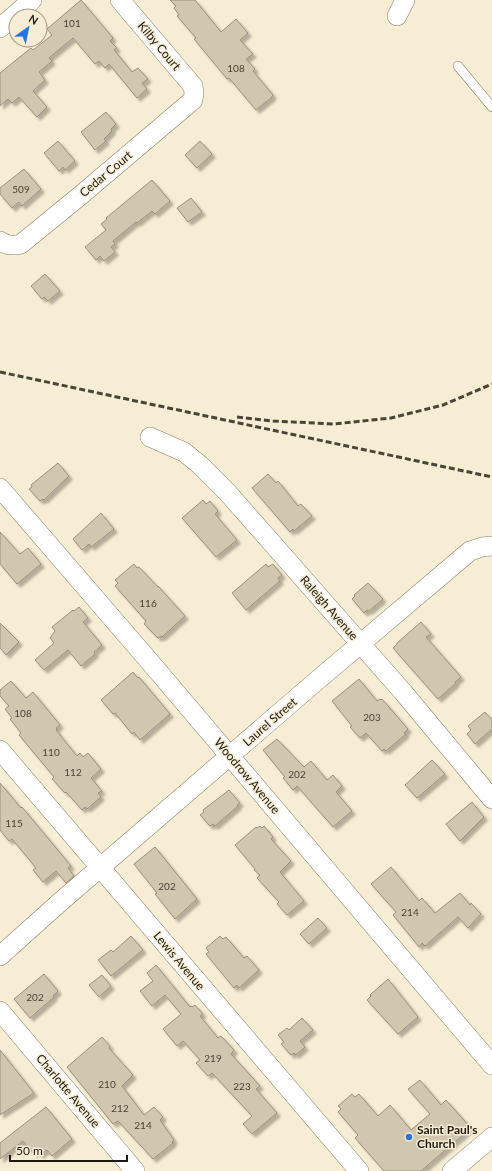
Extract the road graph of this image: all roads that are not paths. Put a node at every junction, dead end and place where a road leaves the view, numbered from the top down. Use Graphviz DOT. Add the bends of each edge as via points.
graph roads {
  1 [pos="32,0"];
  2 [pos="120,0"];
  3 [pos="0,28"];
  4 [pos="458,66"];
  5 [pos="194,93"];
  6 [pos="492,107"];
  7 [pos="5,243"];
  8 [pos="150,437"];
  9 [pos="0,488"];
  10 [pos="492,546"];
  11 [pos="360,644"];
  12 [pos="0,750"];
  13 [pos="231,756"];
  14 [pos="492,799"];
  15 [pos="101,867"];
  16 [pos="0,956"];
  17 [pos="0,1011"];
  18 [pos="492,1065"];
  19 [pos="492,1137"];
  20 [pos="135,1171"];
  21 [pos="359,1171"];
  22 [pos="452,1171"];
  1 -- 3 [label="street"];
  2 -- 5 [label="street, Kilby Court" via="193,86"];
  4 -- 6 [label="lane"];
  5 -- 7 [label="street, Cedar Court" via="190,103 21,244"];
  8 -- 11 [label="street, Raleigh Avenue" via="184,452 200,465 227,492"];
  9 -- 13 [label="street, Woodrow Avenue"];
  10 -- 11 [label="street, Laurel Street" via="470,551"];
  11 -- 13 [label="street, Laurel Street"];
  11 -- 14 [label="street, Raleigh Avenue"];
  12 -- 15 [label="street, Lewis Avenue"];
  13 -- 15 [label="street, Laurel Street"];
  13 -- 18 [label="street, Woodrow Avenue"];
  15 -- 16 [label="street, Laurel Street"];
  15 -- 21 [label="street, Lewis Avenue"];
  17 -- 20 [label="street, Charlotte Avenue"];
  19 -- 22 [label="street"];
}
